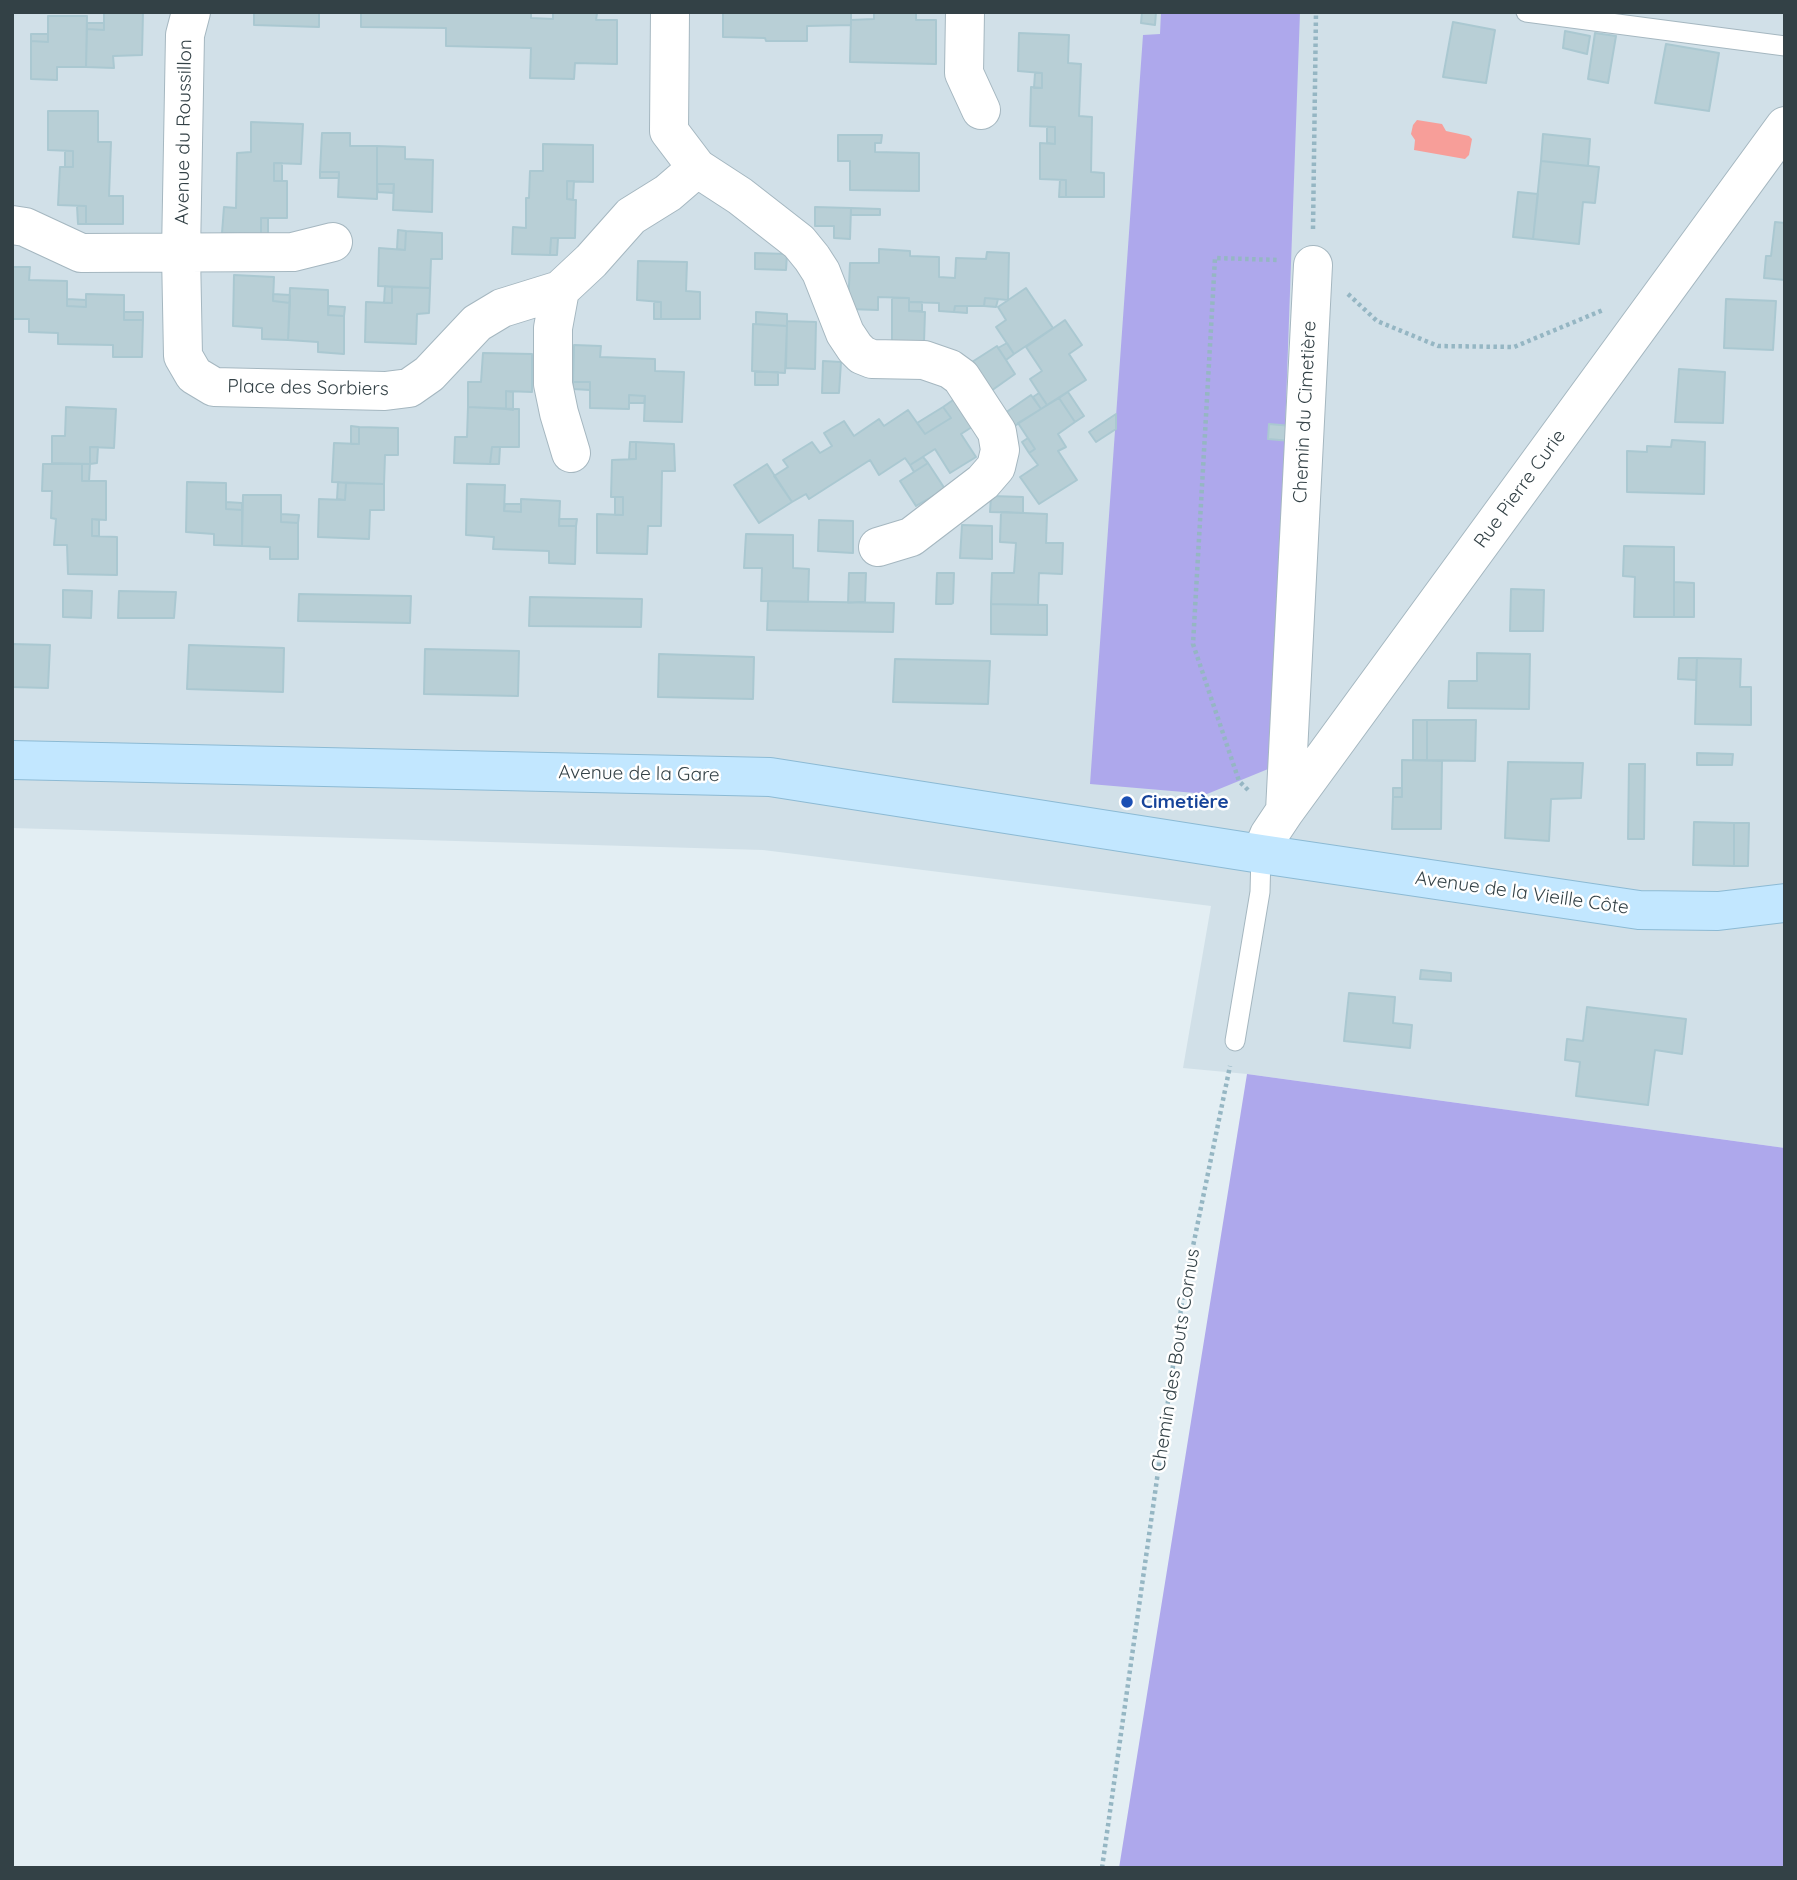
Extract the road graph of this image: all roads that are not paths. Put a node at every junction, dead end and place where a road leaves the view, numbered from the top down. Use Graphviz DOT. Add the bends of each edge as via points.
graph roads {
  1 [pos="191,12"];
  2 [pos="670,12"];
  3 [pos="965,12"];
  4 [pos="1526,12"];
  5 [pos="1785,46"];
  6 [pos="981,110"];
  7 [pos="1785,126"];
  8 [pos="697,168"];
  9 [pos="12,225"];
  10 [pos="333,242"];
  11 [pos="181,253"];
  12 [pos="1313,265"];
  13 [pos="560,290"];
  14 [pos="571,453"];
  15 [pos="878,547"];
  16 [pos="12,760"];
  17 [pos="1285,811"];
  18 [pos="1261,854"];
  19 [pos="1785,902"];
  20 [pos="1235,1041"];
  1 -- 11 [label="street, Avenue du Roussillon" via="185,35"];
  2 -- 8 [label="street" via="669,131"];
  3 -- 6 [label="street" via="964,73"];
  4 -- 5 [label="lane"];
  7 -- 17 [label="street, Rue Pierre Curie"];
  8 -- 13 [label="street" via="631,216"];
  8 -- 15 [label="street" via="740,195 799,243 821,272 845,333 862,355 924,360 950,369 961,377 997,432 1000,450 996,467 983,482 911,537"];
  9 -- 11 [label="street" via="81,253"];
  10 -- 11 [label="street" via="293,252"];
  11 -- 13 [label="street, Place des Sorbiers" via="183,356 194,375 214,387 409,388 429,374 477,323 502,308"];
  12 -- 17 [label="street, Chemin du Cimetière"];
  13 -- 14 [label="street" via="553,328 553,384"];
  16 -- 18 [label="street, Avenue de la Gare" via="770,776"];
  17 -- 18 [label="street, Rue Pierre Curie"];
  18 -- 19 [label="street, Avenue de la Vieille Côte" via="1639,910 1718,911"];
  18 -- 20 [label="lane" via="1260,892"];
}
